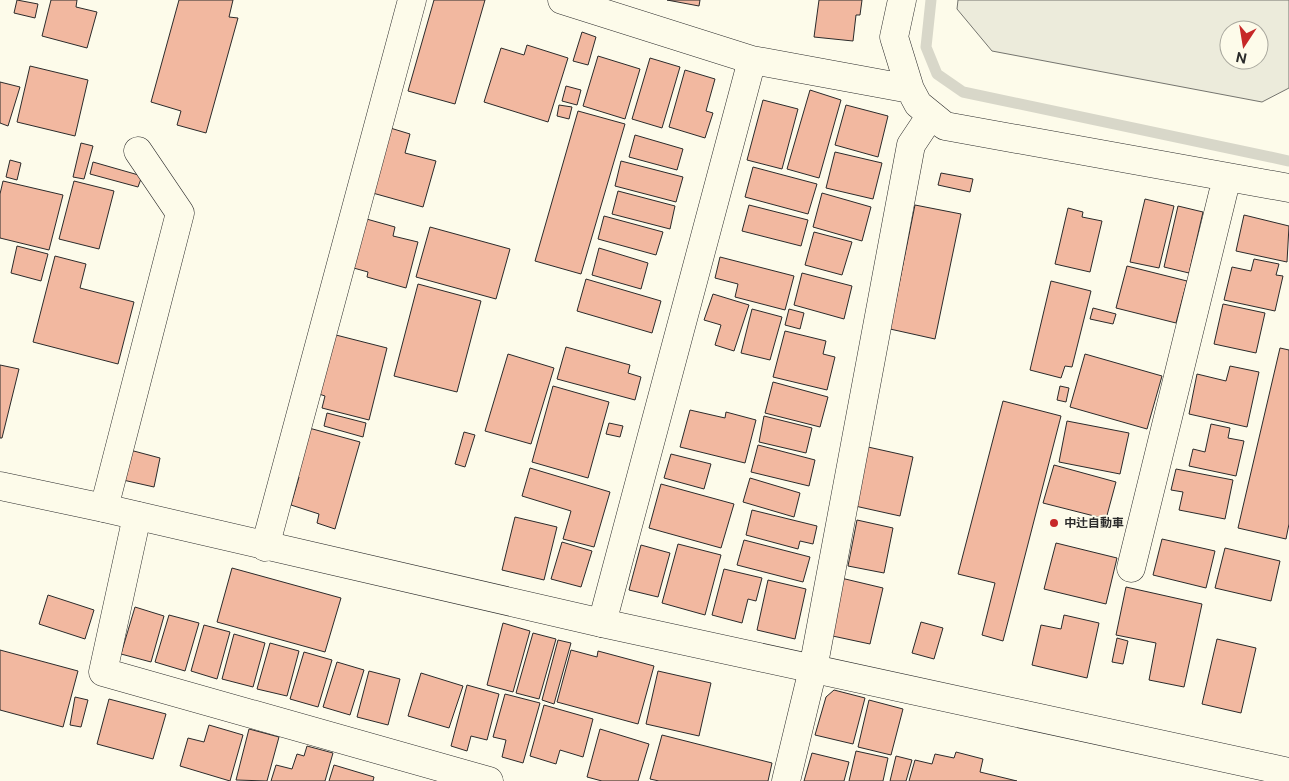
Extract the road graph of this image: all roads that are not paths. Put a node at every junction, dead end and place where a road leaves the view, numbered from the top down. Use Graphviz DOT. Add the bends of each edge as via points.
graph roads {
  1 [pos="412,0"];
  2 [pos="562,0"];
  3 [pos="902,0"];
  4 [pos="630,10"];
  5 [pos="752,60"];
  6 [pos="910,89"];
  7 [pos="931,115"];
  8 [pos="138,151"];
  9 [pos="1227,177"];
  10 [pos="1289,188"];
  11 [pos="0,486"];
  12 [pos="104,508"];
  13 [pos="137,516"];
  14 [pos="265,547"];
  15 [pos="1131,568"];
  16 [pos="602,623"];
  17 [pos="812,669"];
  18 [pos="1289,772"];
  19 [pos="489,781"];
  20 [pos="786,781"];
  1 -- 14 [label="street"];
  2 -- 4 [label="street"];
  3 -- 6 [label="street" via="894,37"];
  4 -- 5 [label="street"];
  5 -- 6 [label="street"];
  5 -- 16 [label="street"];
  6 -- 7 [label="street" via="918,104"];
  7 -- 9 [label="street" via="945,126"];
  7 -- 17 [label="street" via="911,146"];
  8 -- 12 [label="street" via="180,213"];
  9 -- 10 [label="street"];
  9 -- 15 [label="street"];
  11 -- 12 [label="street"];
  12 -- 13 [label="street"];
  13 -- 14 [label="street"];
  13 -- 19 [label="street" via="103,672"];
  14 -- 16 [label="street"];
  16 -- 17 [label="street"];
  17 -- 18 [label="street"];
  17 -- 20 [label="street"];
}
